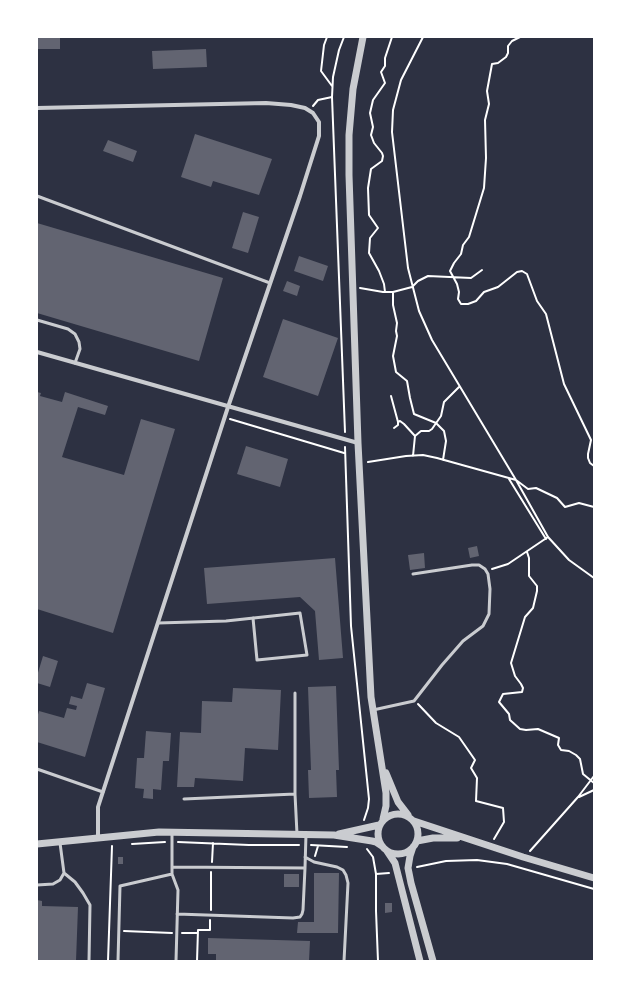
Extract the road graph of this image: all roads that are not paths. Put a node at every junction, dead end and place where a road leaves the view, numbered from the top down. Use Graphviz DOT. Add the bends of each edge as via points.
graph roads {
  1 [pos="363,37"];
  2 [pos="37,108"];
  3 [pos="37,196"];
  4 [pos="270,283"];
  5 [pos="37,320"];
  6 [pos="37,352"];
  7 [pos="75,363"];
  8 [pos="228,407"];
  9 [pos="358,443"];
  10 [pos="413,574"];
  11 [pos="253,618"];
  12 [pos="158,623"];
  13 [pos="295,693"];
  14 [pos="374,710"];
  15 [pos="383,766"];
  16 [pos="37,768"];
  17 [pos="103,792"];
  18 [pos="295,794"];
  19 [pos="184,799"];
  20 [pos="412,819"];
  21 [pos="381,822"];
  22 [pos="172,832"];
  23 [pos="297,834"];
  24 [pos="306,834"];
  25 [pos="334,836"];
  26 [pos="98,838"];
  27 [pos="473,841"];
  28 [pos="60,842"];
  29 [pos="37,844"];
  30 [pos="415,844"];
  31 [pos="384,848"];
  32 [pos="305,857"];
  33 [pos="172,867"];
  34 [pos="305,868"];
  35 [pos="64,872"];
  36 [pos="172,874"];
  37 [pos="594,878"];
  38 [pos="37,886"];
  39 [pos="177,914"];
  40 [pos="89,961"];
  41 [pos="118,961"];
  42 [pos="176,961"];
  43 [pos="344,961"];
  44 [pos="420,961"];
  45 [pos="433,961"];
  1 -- 9 [label="street" via="353,89 349,135"];
  2 -- 4 [label="street" via="266,103 291,105 313,113 319,122 319,136"];
  3 -- 4 [label="lane"];
  4 -- 8 [label="street"];
  5 -- 7 [label="lane" via="68,329 75,334 80,349"];
  6 -- 7 [label="street"];
  7 -- 8 [label="street"];
  8 -- 9 [label="street"];
  8 -- 12 [label="street"];
  9 -- 14 [label="street" via="371,697"];
  10 -- 14 [label="lane" via="479,565 488,574 489,614 483,626 463,641 414,701"];
  11 -- 11 [label="lane" via="300,613 307,655 257,660"];
  11 -- 12 [label="lane"];
  12 -- 17 [label="street"];
  13 -- 18 [label="lane"];
  14 -- 15 [label="street"];
  15 -- 20 [label="street" via="398,802"];
  15 -- 21 [label="street" via="386,812"];
  16 -- 17 [label="lane"];
  17 -- 26 [label="street" via="98,807"];
  18 -- 19 [label="lane"];
  18 -- 23 [label="lane"];
  20 -- 21 [label="street" via="396,813"];
  20 -- 27 [label="street"];
  20 -- 30 [label="street" via="418,834"];
  21 -- 25 [label="street"];
  21 -- 31 [label="street" via="378,835"];
  22 -- 23 [label="street"];
  22 -- 26 [label="street"];
  22 -- 33 [label="lane"];
  23 -- 24 [label="street"];
  24 -- 25 [label="street"];
  24 -- 32 [label="lane"];
  25 -- 31 [label="street" via="372,841"];
  26 -- 28 [label="street"];
  27 -- 30 [label="street" via="444,837 429,838"];
  27 -- 37 [label="street"];
  28 -- 29 [label="street"];
  28 -- 35 [label="lane"];
  30 -- 31 [label="street" via="404,853 392,853"];
  30 -- 45 [label="street" via="408,868"];
  31 -- 44 [label="street" via="392,858 397,871"];
  32 -- 34 [label="lane"];
  32 -- 43 [label="lane" via="314,862 337,867 346,875 348,883"];
  33 -- 34 [label="lane"];
  33 -- 36 [label="lane"];
  34 -- 39 [label="lane" via="303,910 300,917"];
  35 -- 38 [label="lane" via="60,880 53,884"];
  35 -- 40 [label="lane" via="83,892 90,905"];
  36 -- 39 [label="lane" via="178,890"];
  36 -- 41 [label="lane" via="120,886"];
  39 -- 42 [label="lane"];
}
